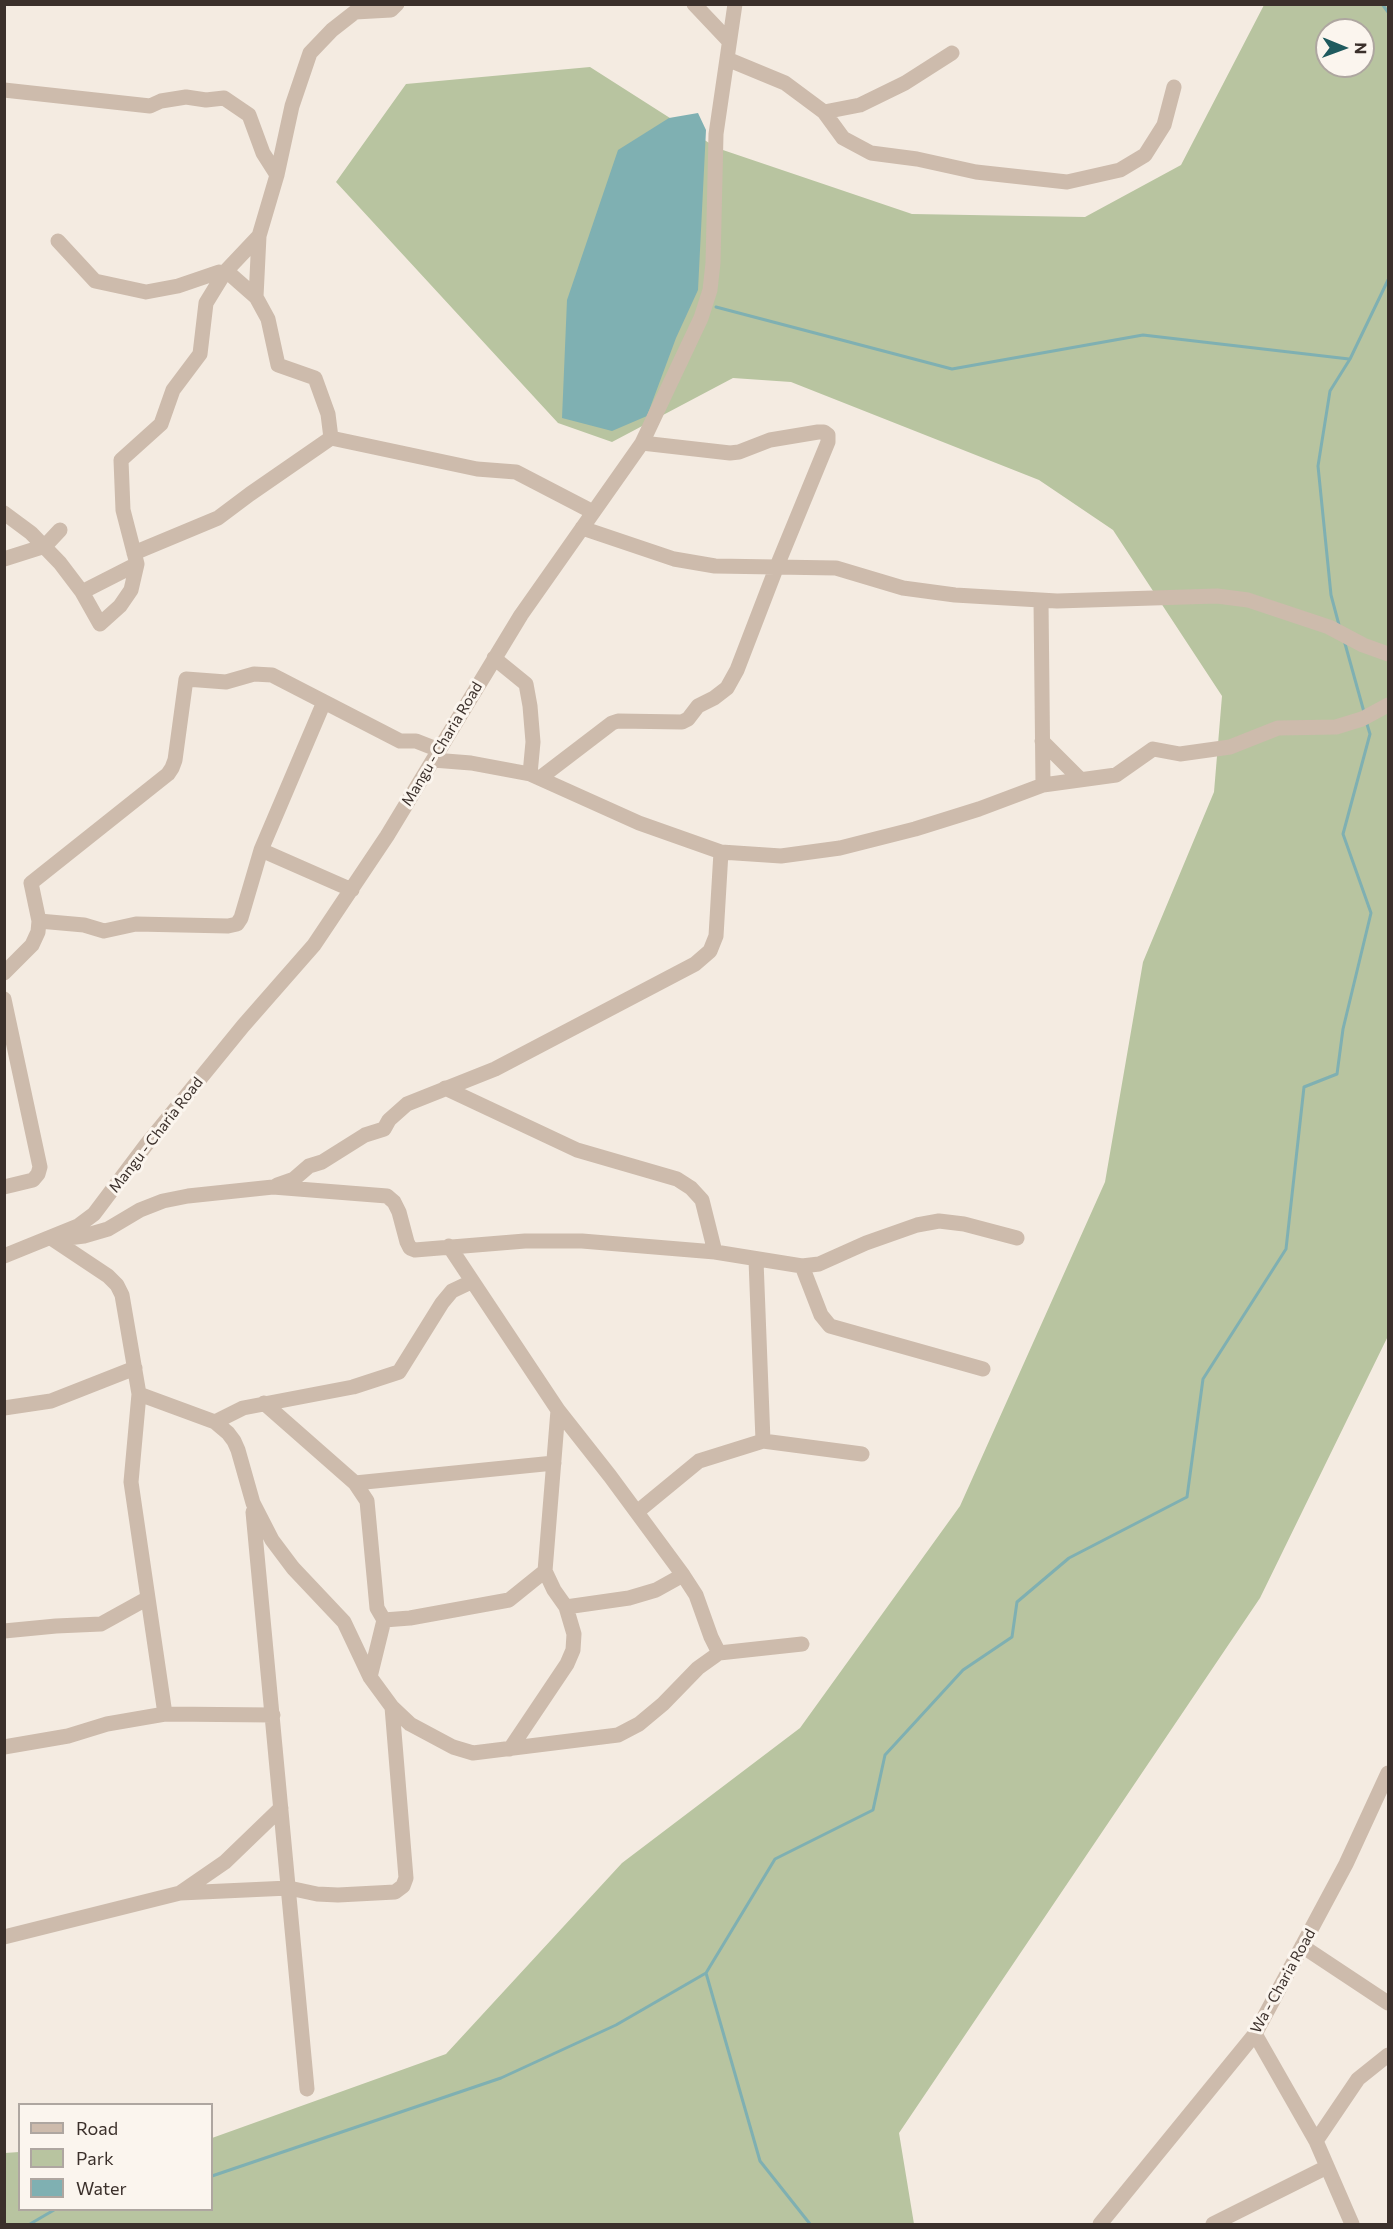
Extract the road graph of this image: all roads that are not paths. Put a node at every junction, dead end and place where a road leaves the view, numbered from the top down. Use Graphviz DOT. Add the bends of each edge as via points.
graph roads {
  1 [pos="397,4"];
  2 [pos="694,4"];
  3 [pos="735,4"];
  4 [pos="729,41"];
  5 [pos="952,53"];
  6 [pos="727,59"];
  7 [pos="1174,87"];
  8 [pos="4,90"];
  9 [pos="824,112"];
  10 [pos="277,175"];
  11 [pos="259,236"];
  12 [pos="58,241"];
  13 [pos="225,272"];
  14 [pos="256,297"];
  15 [pos="331,438"];
  16 [pos="642,443"];
  17 [pos="593,512"];
  18 [pos="4,513"];
  19 [pos="582,528"];
  20 [pos="60,530"];
  21 [pos="45,546"];
  22 [pos="136,558"];
  23 [pos="4,559"];
  24 [pos="777,566"];
  25 [pos="82,592"];
  26 [pos="1041,601"];
  27 [pos="1389,654"];
  28 [pos="494,658"];
  29 [pos="324,702"];
  30 [pos="1389,705"];
  31 [pos="1042,741"];
  32 [pos="436,755"];
  33 [pos="535,776"];
  34 [pos="1080,779"];
  35 [pos="1042,785"];
  36 [pos="261,850"];
  37 [pos="721,852"];
  38 [pos="352,890"];
  39 [pos="39,921"];
  40 [pos="4,974"];
  41 [pos="4,999"];
  42 [pos="11,1062"];
  43 [pos="445,1088"];
  44 [pos="4,1187"];
  45 [pos="273,1187"];
  46 [pos="1017,1238"];
  47 [pos="54,1240"];
  48 [pos="36,1243"];
  49 [pos="449,1246"];
  50 [pos="715,1252"];
  51 [pos="4,1256"];
  52 [pos="756,1260"];
  53 [pos="802,1266"];
  54 [pos="471,1282"];
  55 [pos="135,1368"];
  56 [pos="983,1369"];
  57 [pos="139,1394"];
  58 [pos="264,1403"];
  59 [pos="4,1407"];
  60 [pos="558,1410"];
  61 [pos="215,1422"];
  62 [pos="763,1441"];
  63 [pos="862,1454"];
  64 [pos="554,1463"];
  65 [pos="355,1483"];
  66 [pos="253,1503"];
  67 [pos="637,1512"];
  68 [pos="545,1571"];
  69 [pos="683,1575"];
  70 [pos="148,1598"];
  71 [pos="566,1606"];
  72 [pos="384,1620"];
  73 [pos="4,1631"];
  74 [pos="802,1644"];
  75 [pos="719,1653"];
  76 [pos="370,1677"];
  77 [pos="392,1707"];
  78 [pos="165,1714"];
  79 [pos="273,1715"];
  80 [pos="6,1744"];
  81 [pos="510,1749"];
  82 [pos="1389,1773"];
  83 [pos="281,1808"];
  84 [pos="289,1888"];
  85 [pos="180,1893"];
  86 [pos="4,1937"];
  87 [pos="1302,1946"];
  88 [pos="1389,2003"];
  89 [pos="1255,2034"];
  90 [pos="1389,2055"];
  91 [pos="308,2089"];
  92 [pos="1316,2141"];
  93 [pos="1327,2167"];
  94 [pos="1103,2223"];
  95 [pos="1213,2224"];
  96 [pos="1352,2224"];
  1 -- 10 [label="street" via="391,10 355,12 310,53 292,106"];
  2 -- 4 [label="street"];
  3 -- 4 [label="street, Mangu - Charia Road"];
  4 -- 6 [label="street, Mangu - Charia Road"];
  5 -- 9 [label="street" via="860,105"];
  6 -- 9 [label="street" via="785,83"];
  6 -- 16 [label="street, Mangu - Charia Road" via="716,134 710,290 701,318"];
  7 -- 9 [label="street" via="1164,125 1145,155 1120,170 1067,182 976,172 871,153 843,138"];
  8 -- 10 [label="street" via="150,106 186,97 224,98 249,115 263,153"];
  10 -- 11 [label="street"];
  11 -- 13 [label="street"];
  11 -- 14 [label="street"];
  12 -- 13 [label="street" via="96,281 146,292"];
  13 -- 14 [label="street"];
  13 -- 22 [label="street" via="206,303 200,354 173,390 161,424 122,460 123,510"];
  14 -- 15 [label="street" via="268,319 278,365 315,378 328,414"];
  15 -- 17 [label="street" via="477,469 516,472"];
  15 -- 22 [label="street" via="218,518"];
  16 -- 17 [label="street, Mangu - Charia Road"];
  16 -- 24 [label="street" via="730,453 770,440 818,432 828,435"];
  17 -- 19 [label="street, Mangu - Charia Road"];
  18 -- 21 [label="street"];
  19 -- 24 [label="street" via="674,559 715,566"];
  19 -- 28 [label="street, Mangu - Charia Road"];
  20 -- 21 [label="street"];
  21 -- 23 [label="street"];
  21 -- 25 [label="street"];
  22 -- 25 [label="street"];
  22 -- 25 [label="street" via="130,590 120,606 100,624"];
  24 -- 26 [label="street" via="836,568 903,588"];
  24 -- 33 [label="street" via="727,688 698,706 682,722 612,723"];
  26 -- 27 [label="street" via="1238,598 1305,618"];
  26 -- 31 [label="street"];
  28 -- 32 [label="street, Mangu - Charia Road"];
  28 -- 33 [label="street" via="526,684"];
  29 -- 32 [label="street" via="400,741 416,741"];
  29 -- 36 [label="street"];
  29 -- 39 [label="street" via="264,673 226,682 186,679 172,768 31,883"];
  30 -- 34 [label="street" via="1336,727 1278,728 1230,747 1180,753 1153,749 1116,775"];
  31 -- 34 [label="street"];
  31 -- 35 [label="street"];
  32 -- 33 [label="street"];
  32 -- 38 [label="street, Mangu - Charia Road"];
  33 -- 37 [label="street" via="639,823"];
  34 -- 35 [label="street"];
  35 -- 37 [label="street" via="915,829 840,848 781,856"];
  36 -- 38 [label="street"];
  36 -- 39 [label="street" via="237,924 136,924 104,932 84,925"];
  37 -- 43 [label="street" via="716,936 710,951 695,964 495,1069"];
  38 -- 48 [label="street, Mangu - Charia Road" via="314,945 243,1026 94,1214 78,1226"];
  39 -- 40 [label="street" via="32,945"];
  41 -- 42 [label="street"];
  42 -- 44 [label="street" via="40,1167 33,1180"];
  43 -- 45 [label="street" via="407,1104 384,1129 365,1135 294,1179"];
  43 -- 50 [label="street" via="577,1150 677,1179 702,1200"];
  45 -- 47 [label="street" via="163,1201 108,1229"];
  45 -- 49 [label="street" via="387,1196 399,1212 410,1248"];
  46 -- 53 [label="street" via="939,1221 866,1243 819,1264"];
  47 -- 48 [label="street"];
  47 -- 55 [label="street" via="117,1285"];
  48 -- 51 [label="street, Mangu - Charia Road"];
  49 -- 50 [label="street" via="582,1241"];
  49 -- 54 [label="street"];
  50 -- 52 [label="street"];
  52 -- 53 [label="street"];
  52 -- 62 [label="street"];
  53 -- 56 [label="street" via="821,1315 830,1326"];
  54 -- 58 [label="street" via="452,1291 442,1303 399,1372 353,1387"];
  54 -- 60 [label="street"];
  55 -- 57 [label="street"];
  55 -- 59 [label="street" via="51,1401"];
  57 -- 61 [label="street"];
  57 -- 70 [label="street" via="130,1474"];
  58 -- 61 [label="street"];
  58 -- 65 [label="street"];
  60 -- 64 [label="street"];
  60 -- 67 [label="street"];
  61 -- 66 [label="street" via="234,1441"];
  62 -- 63 [label="street"];
  62 -- 67 [label="street" via="699,1461"];
  64 -- 65 [label="street"];
  64 -- 68 [label="street"];
  65 -- 72 [label="street" via="367,1501 377,1608"];
  66 -- 76 [label="street" via="272,1540 293,1568 344,1622"];
  66 -- 79 [label="street"];
  67 -- 69 [label="street"];
  68 -- 71 [label="street"];
  68 -- 72 [label="street" via="509,1600"];
  69 -- 71 [label="street" via="656,1590 629,1598"];
  69 -- 75 [label="street" via="696,1595"];
  70 -- 73 [label="street" via="101,1624"];
  70 -- 78 [label="street"];
  71 -- 81 [label="street" via="574,1634 573,1650"];
  72 -- 76 [label="street"];
  74 -- 75 [label="street"];
  75 -- 81 [label="street" via="639,1724 618,1735"];
  76 -- 77 [label="street"];
  77 -- 81 [label="street" via="410,1724 453,1747 473,1753"];
  77 -- 84 [label="street" via="406,1878 403,1886 395,1892 338,1895"];
  78 -- 79 [label="street"];
  78 -- 80 [label="street" via="107,1724 76,1735"];
  79 -- 83 [label="street"];
  82 -- 87 [label="street, Wa - Charia Road"];
  83 -- 84 [label="street"];
  83 -- 85 [label="street" via="225,1862"];
  84 -- 85 [label="street"];
  84 -- 91 [label="street"];
  85 -- 86 [label="street"];
  87 -- 88 [label="street"];
  87 -- 89 [label="street, Wa - Charia Road"];
  89 -- 92 [label="street"];
  89 -- 94 [label="street, Wa - Charia Road"];
  90 -- 92 [label="street" via="1358,2079"];
  92 -- 93 [label="street"];
  93 -- 95 [label="street"];
  93 -- 96 [label="street"];
}
